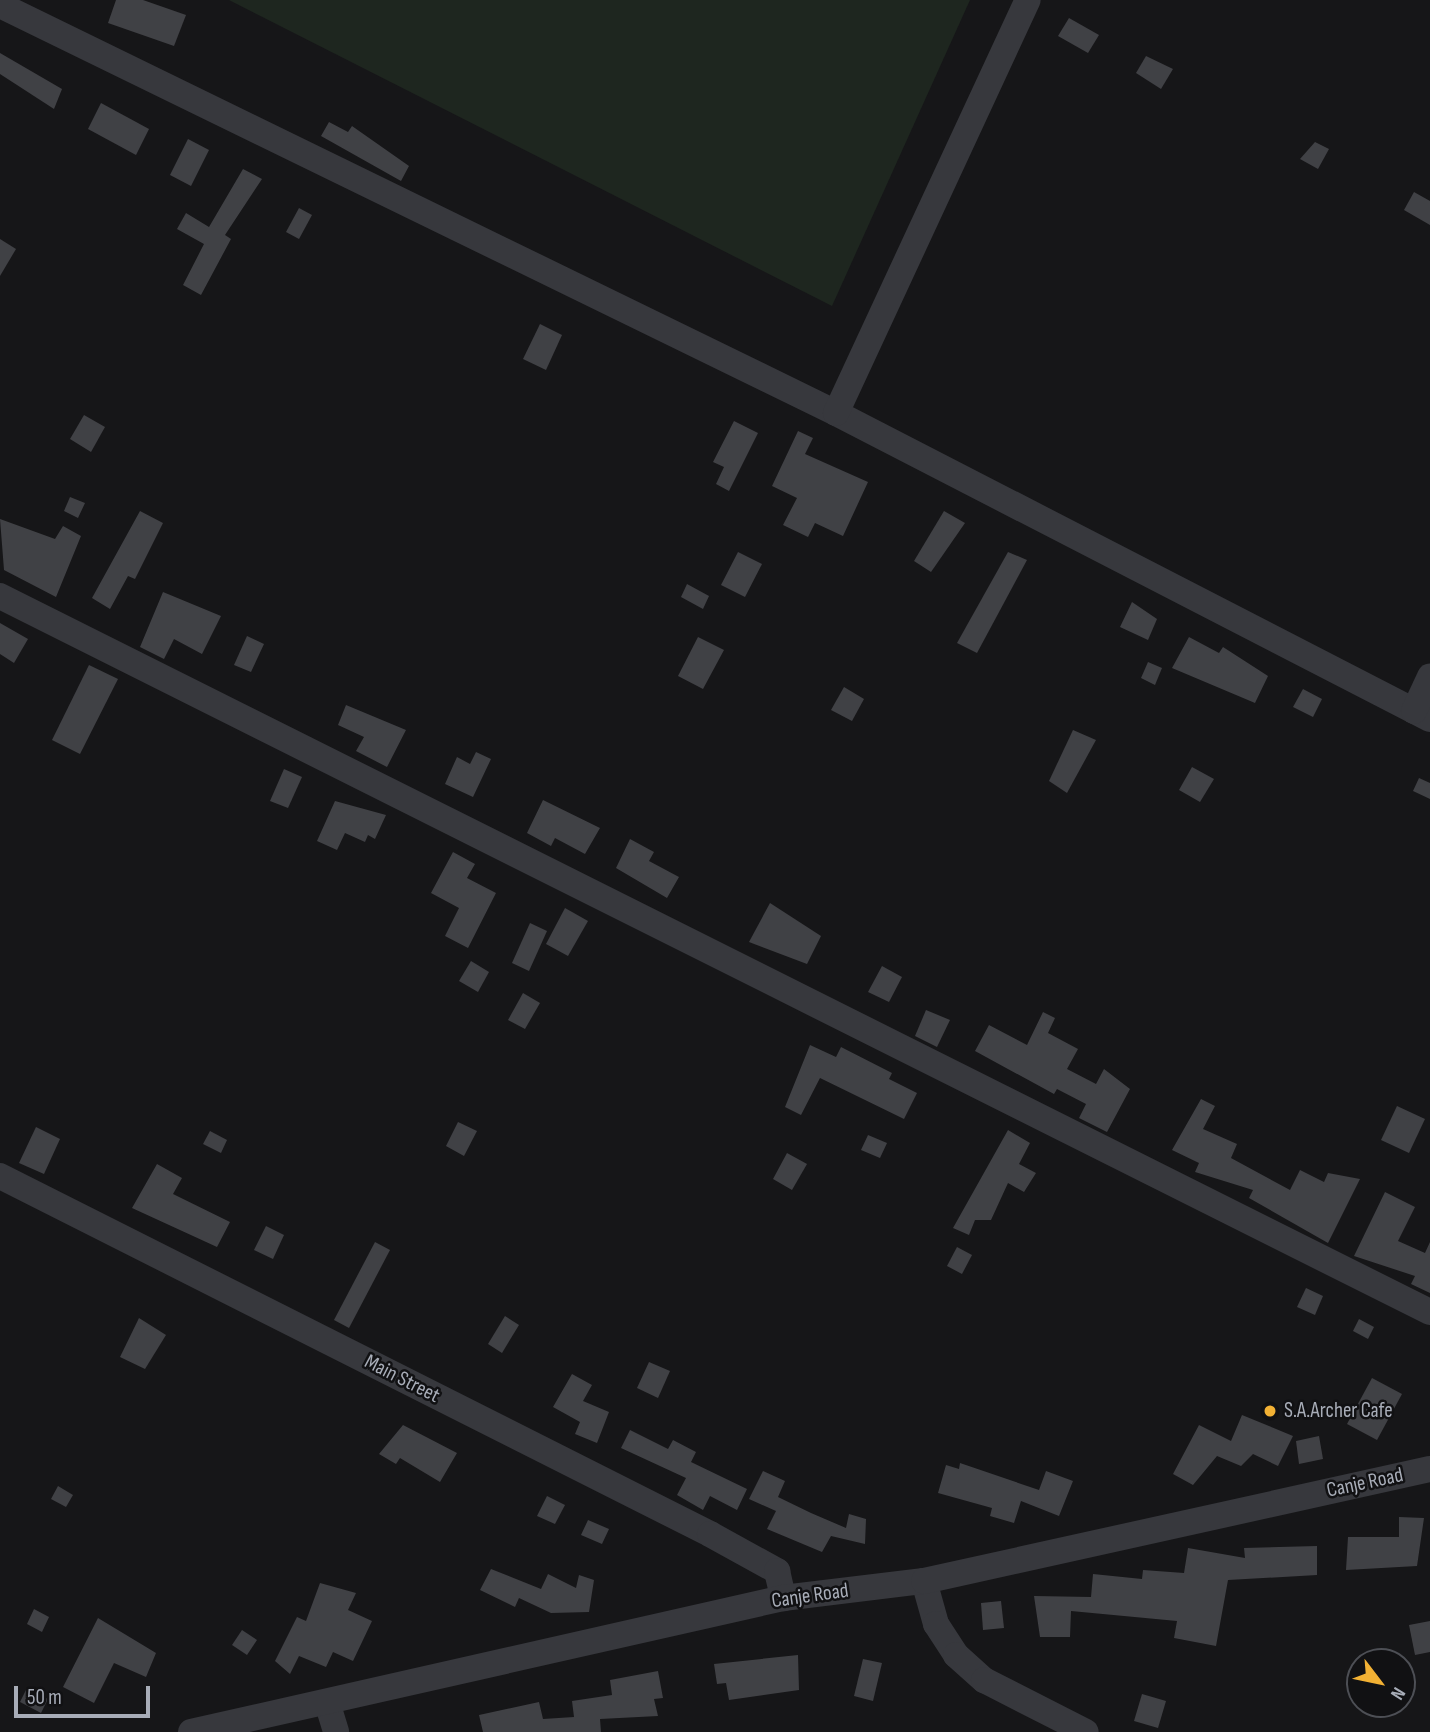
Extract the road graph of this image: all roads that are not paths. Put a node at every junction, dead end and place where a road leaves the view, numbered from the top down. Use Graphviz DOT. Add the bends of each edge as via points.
graph roads {
  1 [pos="1028,0"];
  2 [pos="0,5"];
  3 [pos="835,413"];
  4 [pos="0,596"];
  5 [pos="1430,677"];
  6 [pos="1422,715"];
  7 [pos="0,1176"];
  8 [pos="1430,1312"];
  9 [pos="1430,1469"];
  10 [pos="924,1581"];
  11 [pos="783,1598"];
  12 [pos="327,1702"];
  13 [pos="1077,1730"];
  14 [pos="191,1732"];
  15 [pos="336,1732"];
  1 -- 3 [label="street"];
  2 -- 3 [label="street"];
  3 -- 6 [label="street"];
  4 -- 8 [label="street"];
  5 -- 6 [label="street"];
  7 -- 11 [label="street, Main Street" via="710,1534 777,1571"];
  9 -- 10 [label="street, Canje Road"];
  10 -- 11 [label="street, Canje Road"];
  10 -- 13 [label="street" via="936,1624 956,1655 984,1680"];
  11 -- 12 [label="street, Canje Road"];
  12 -- 14 [label="street, Canje Road"];
  12 -- 15 [label="street"];
}
